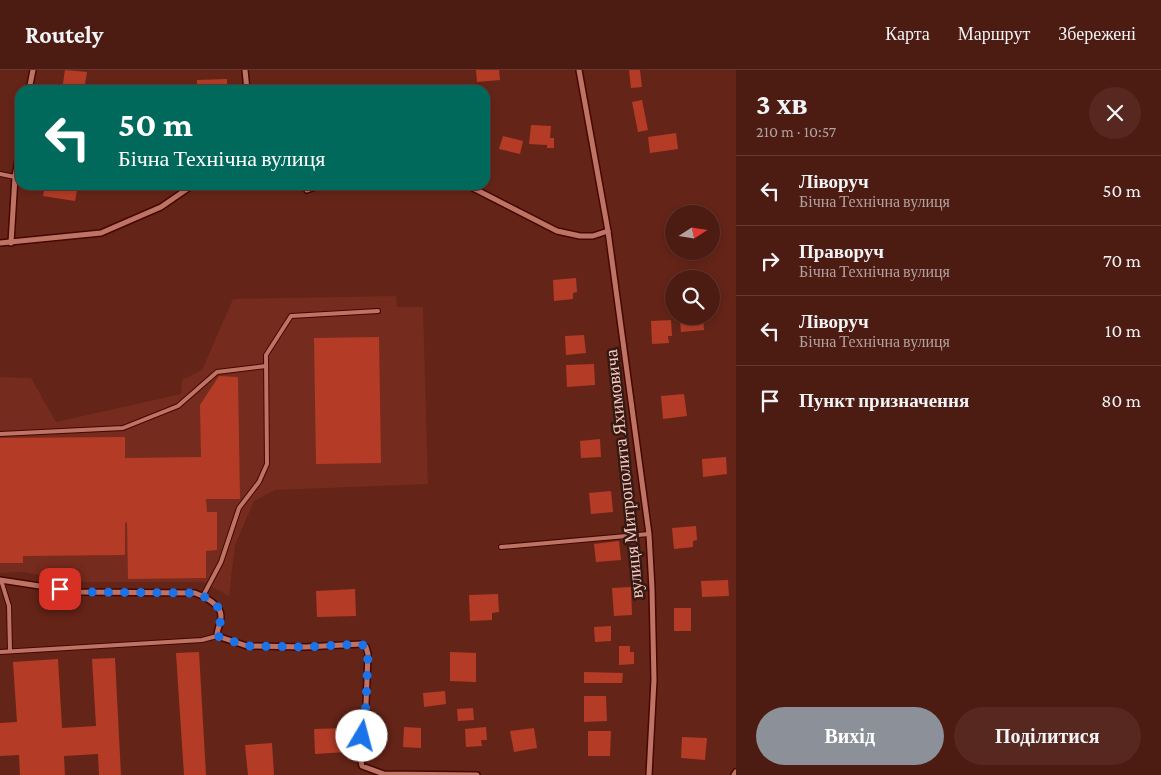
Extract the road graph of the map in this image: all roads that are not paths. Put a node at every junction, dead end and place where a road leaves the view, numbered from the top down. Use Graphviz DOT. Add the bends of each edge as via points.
graph roads {
  1 [pos="33,70"];
  2 [pos="245,70"];
  3 [pos="579,70"];
  4 [pos="30,85"];
  5 [pos="246,85"];
  6 [pos="0,174"];
  7 [pos="15,177"];
  8 [pos="186,190"];
  9 [pos="477,190"];
  10 [pos="608,231"];
  11 [pos="0,243"];
  12 [pos="11,243"];
  13 [pos="378,311"];
  14 [pos="266,366"];
  15 [pos="0,434"];
  16 [pos="648,534"];
  17 [pos="500,547"];
  18 [pos="0,580"];
  19 [pos="203,596"];
  20 [pos="217,636"];
  21 [pos="10,651"];
  22 [pos="0,652"];
  23 [pos="477,775"];
  24 [pos="649,775"];
  1 -- 4 [label="street"];
  2 -- 5 [label="street"];
  3 -- 10 [label="street, вулиця Митрополита Яхимовича"];
  6 -- 7 [label="lane"];
  7 -- 12 [label="street"];
  8 -- 12 [label="street" via="161,207 101,233"];
  9 -- 10 [label="street" via="557,231 592,236"];
  10 -- 16 [label="street, вулиця Митрополита Яхимовича"];
  11 -- 12 [label="street"];
  13 -- 14 [label="lane" via="291,316 266,355"];
  14 -- 15 [label="lane" via="217,372 178,406 123,428"];
  14 -- 19 [label="lane" via="267,464 259,482 239,508 221,562"];
  16 -- 17 [label="lane"];
  16 -- 24 [label="street, вулиця Митрополита Яхимовича" via="654,680"];
  18 -- 19 [label="street" via="79,592 188,592"];
  18 -- 21 [label="lane" via="9,606"];
  19 -- 20 [label="street" via="220,610"];
  20 -- 21 [label="lane" via="202,640"];
  20 -- 23 [label="street" via="247,646 361,644 368,654 366,704 359,753 362,766 384,774"];
  21 -- 22 [label="lane"];
}
